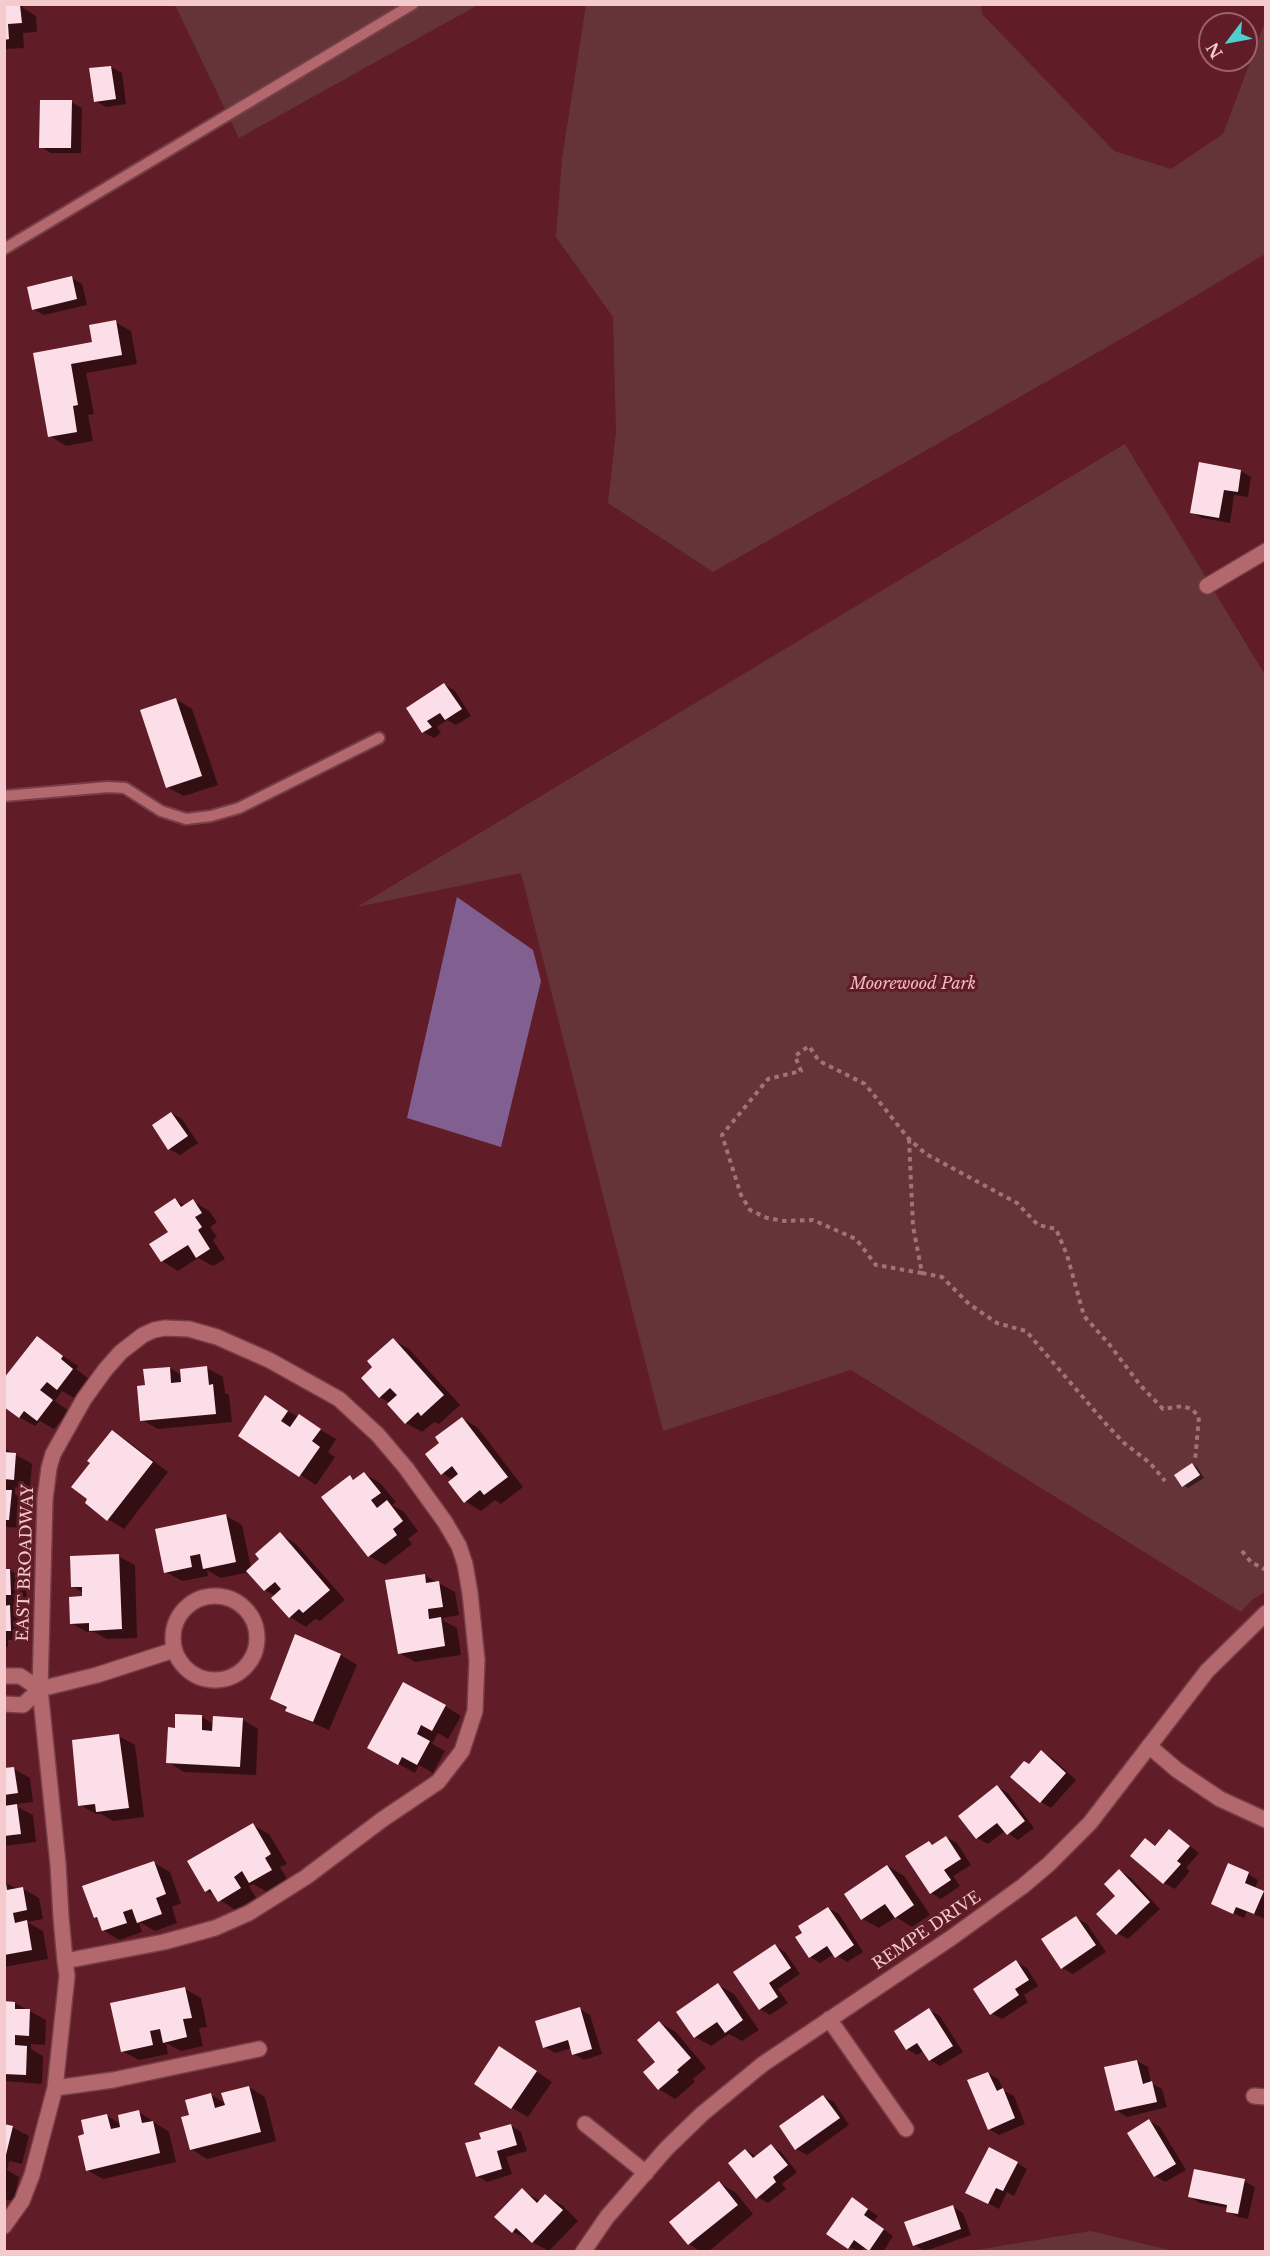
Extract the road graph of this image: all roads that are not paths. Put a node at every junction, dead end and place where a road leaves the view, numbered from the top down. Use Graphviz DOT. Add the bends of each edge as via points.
graph roads {
  1 [pos="413,4"];
  2 [pos="4,249"];
  3 [pos="1266,551"];
  4 [pos="1207,586"];
  5 [pos="379,738"];
  6 [pos="4,796"];
  7 [pos="1266,1613"];
  8 [pos="174,1650"];
  9 [pos="4,1676"];
  10 [pos="40,1689"];
  11 [pos="4,1704"];
  12 [pos="1149,1746"];
  13 [pos="1266,1820"];
  14 [pos="65,1961"];
  15 [pos="829,2019"];
  16 [pos="258,2049"];
  17 [pos="55,2088"];
  18 [pos="585,2124"];
  19 [pos="906,2129"];
  20 [pos="646,2172"];
  21 [pos="4,2226"];
  22 [pos="583,2252"];
  1 -- 2 [label="lane"];
  3 -- 4 [label="street"];
  5 -- 6 [label="lane" via="239,808 212,816 186,819 161,811 117,787"];
  7 -- 12 [label="street, REMPE DRIVE" via="1207,1671"];
  8 -- 8 [label="street" via="192,1674 205,1680 224,1680 237,1674 252,1658 257,1639 255,1628 245,1609 234,1600 209,1596 195,1600 182,1611 173,1627"];
  8 -- 10 [label="street"];
  9 -- 10 [label="street" via="20,1676"];
  10 -- 11 [label="street" via="23,1705"];
  10 -- 14 [label="street, EAST BROADWAY"];
  10 -- 14 [label="street, EAST BROADWAY" via="45,1499 51,1461 84,1399 105,1370 132,1342 154,1330 189,1329 217,1337 269,1360 339,1400 406,1467 445,1522 465,1564 477,1660 474,1711 462,1751 438,1782 249,1913 215,1928 164,1942"];
  12 -- 13 [label="street" via="1220,1799"];
  12 -- 15 [label="street, REMPE DRIVE" via="1090,1823 1023,1886"];
  14 -- 17 [label="street, EAST BROADWAY" via="67,1976"];
  15 -- 19 [label="street"];
  15 -- 20 [label="street, REMPE DRIVE" via="763,2064 702,2114"];
  16 -- 17 [label="street" via="135,2076"];
  17 -- 21 [label="street, EAST BROADWAY" via="32,2175 22,2201"];
  18 -- 20 [label="street"];
  20 -- 22 [label="street, REMPE DRIVE"];
}
